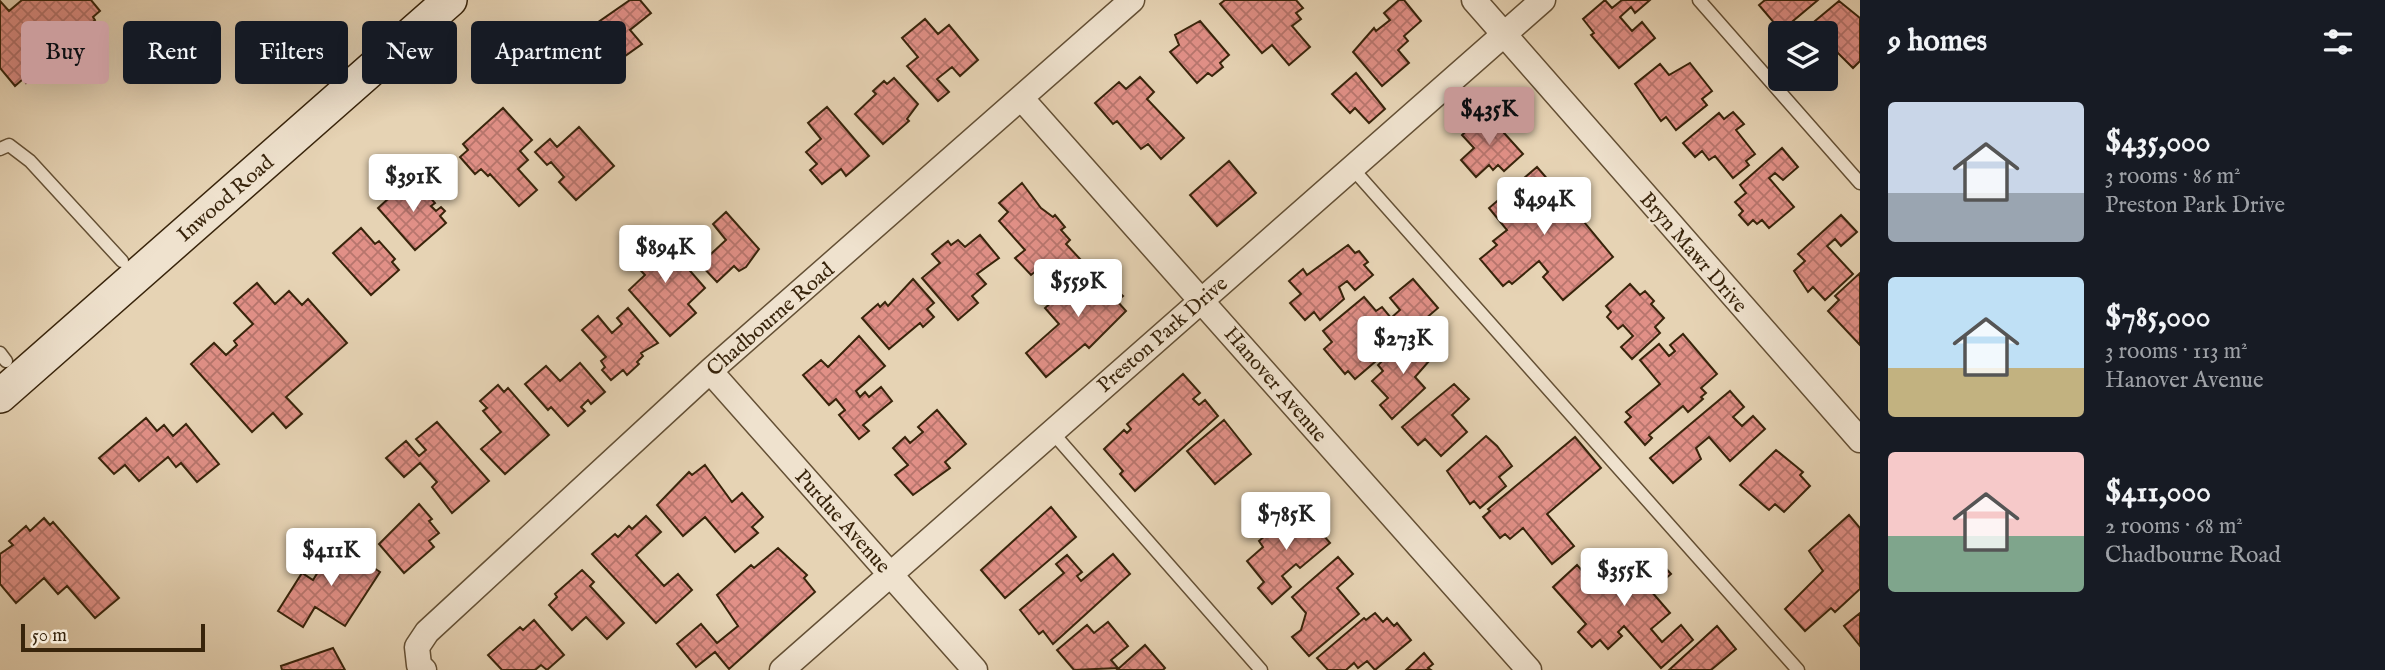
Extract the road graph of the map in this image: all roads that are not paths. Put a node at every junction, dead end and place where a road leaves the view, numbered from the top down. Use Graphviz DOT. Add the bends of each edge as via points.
graph roads {
  1 [pos="420,0"];
  2 [pos="450,0"];
  3 [pos="1132,0"];
  4 [pos="1474,0"];
  5 [pos="1543,0"];
  6 [pos="1699,0"];
  7 [pos="1504,35"];
  8 [pos="1022,99"];
  9 [pos="0,149"];
  10 [pos="1352,168"];
  11 [pos="1860,183"];
  12 [pos="122,261"];
  13 [pos="1202,299"];
  14 [pos="2,360"];
  15 [pos="710,371"];
  16 [pos="0,397"];
  17 [pos="1052,432"];
  18 [pos="1860,440"];
  19 [pos="890,574"];
  20 [pos="421,659"];
  21 [pos="782,670"];
  22 [pos="975,670"];
  23 [pos="1261,670"];
  24 [pos="1529,670"];
  25 [pos="1798,670"];
  1 -- 12 [label="main road, Inwood Road"];
  2 -- 16 [label="main road, Inwood Road"];
  3 -- 8 [label="street, Chadbourne Road"];
  4 -- 7 [label="street, Bryn Mawr Drive"];
  5 -- 7 [label="street, Preston Park Drive"];
  6 -- 11 [label="lane"];
  7 -- 10 [label="street, Preston Park Drive"];
  7 -- 18 [label="street, Bryn Mawr Drive"];
  8 -- 13 [label="street, Hanover Avenue"];
  8 -- 15 [label="street, Chadbourne Road"];
  9 -- 12 [label="lane" via="9,145 30,161"];
  10 -- 13 [label="street, Preston Park Drive"];
  10 -- 25 [label="lane"];
  12 -- 14 [label="main road, Inwood Road"];
  13 -- 17 [label="street, Preston Park Drive"];
  13 -- 24 [label="street, Hanover Avenue"];
  15 -- 19 [label="street, Purdue Avenue"];
  15 -- 20 [label="street, Chadbourne Road" via="427,632"];
  17 -- 19 [label="street, Preston Park Drive"];
  17 -- 23 [label="lane"];
  19 -- 21 [label="street, Preston Park Drive"];
  19 -- 22 [label="street, Purdue Avenue"];
}
